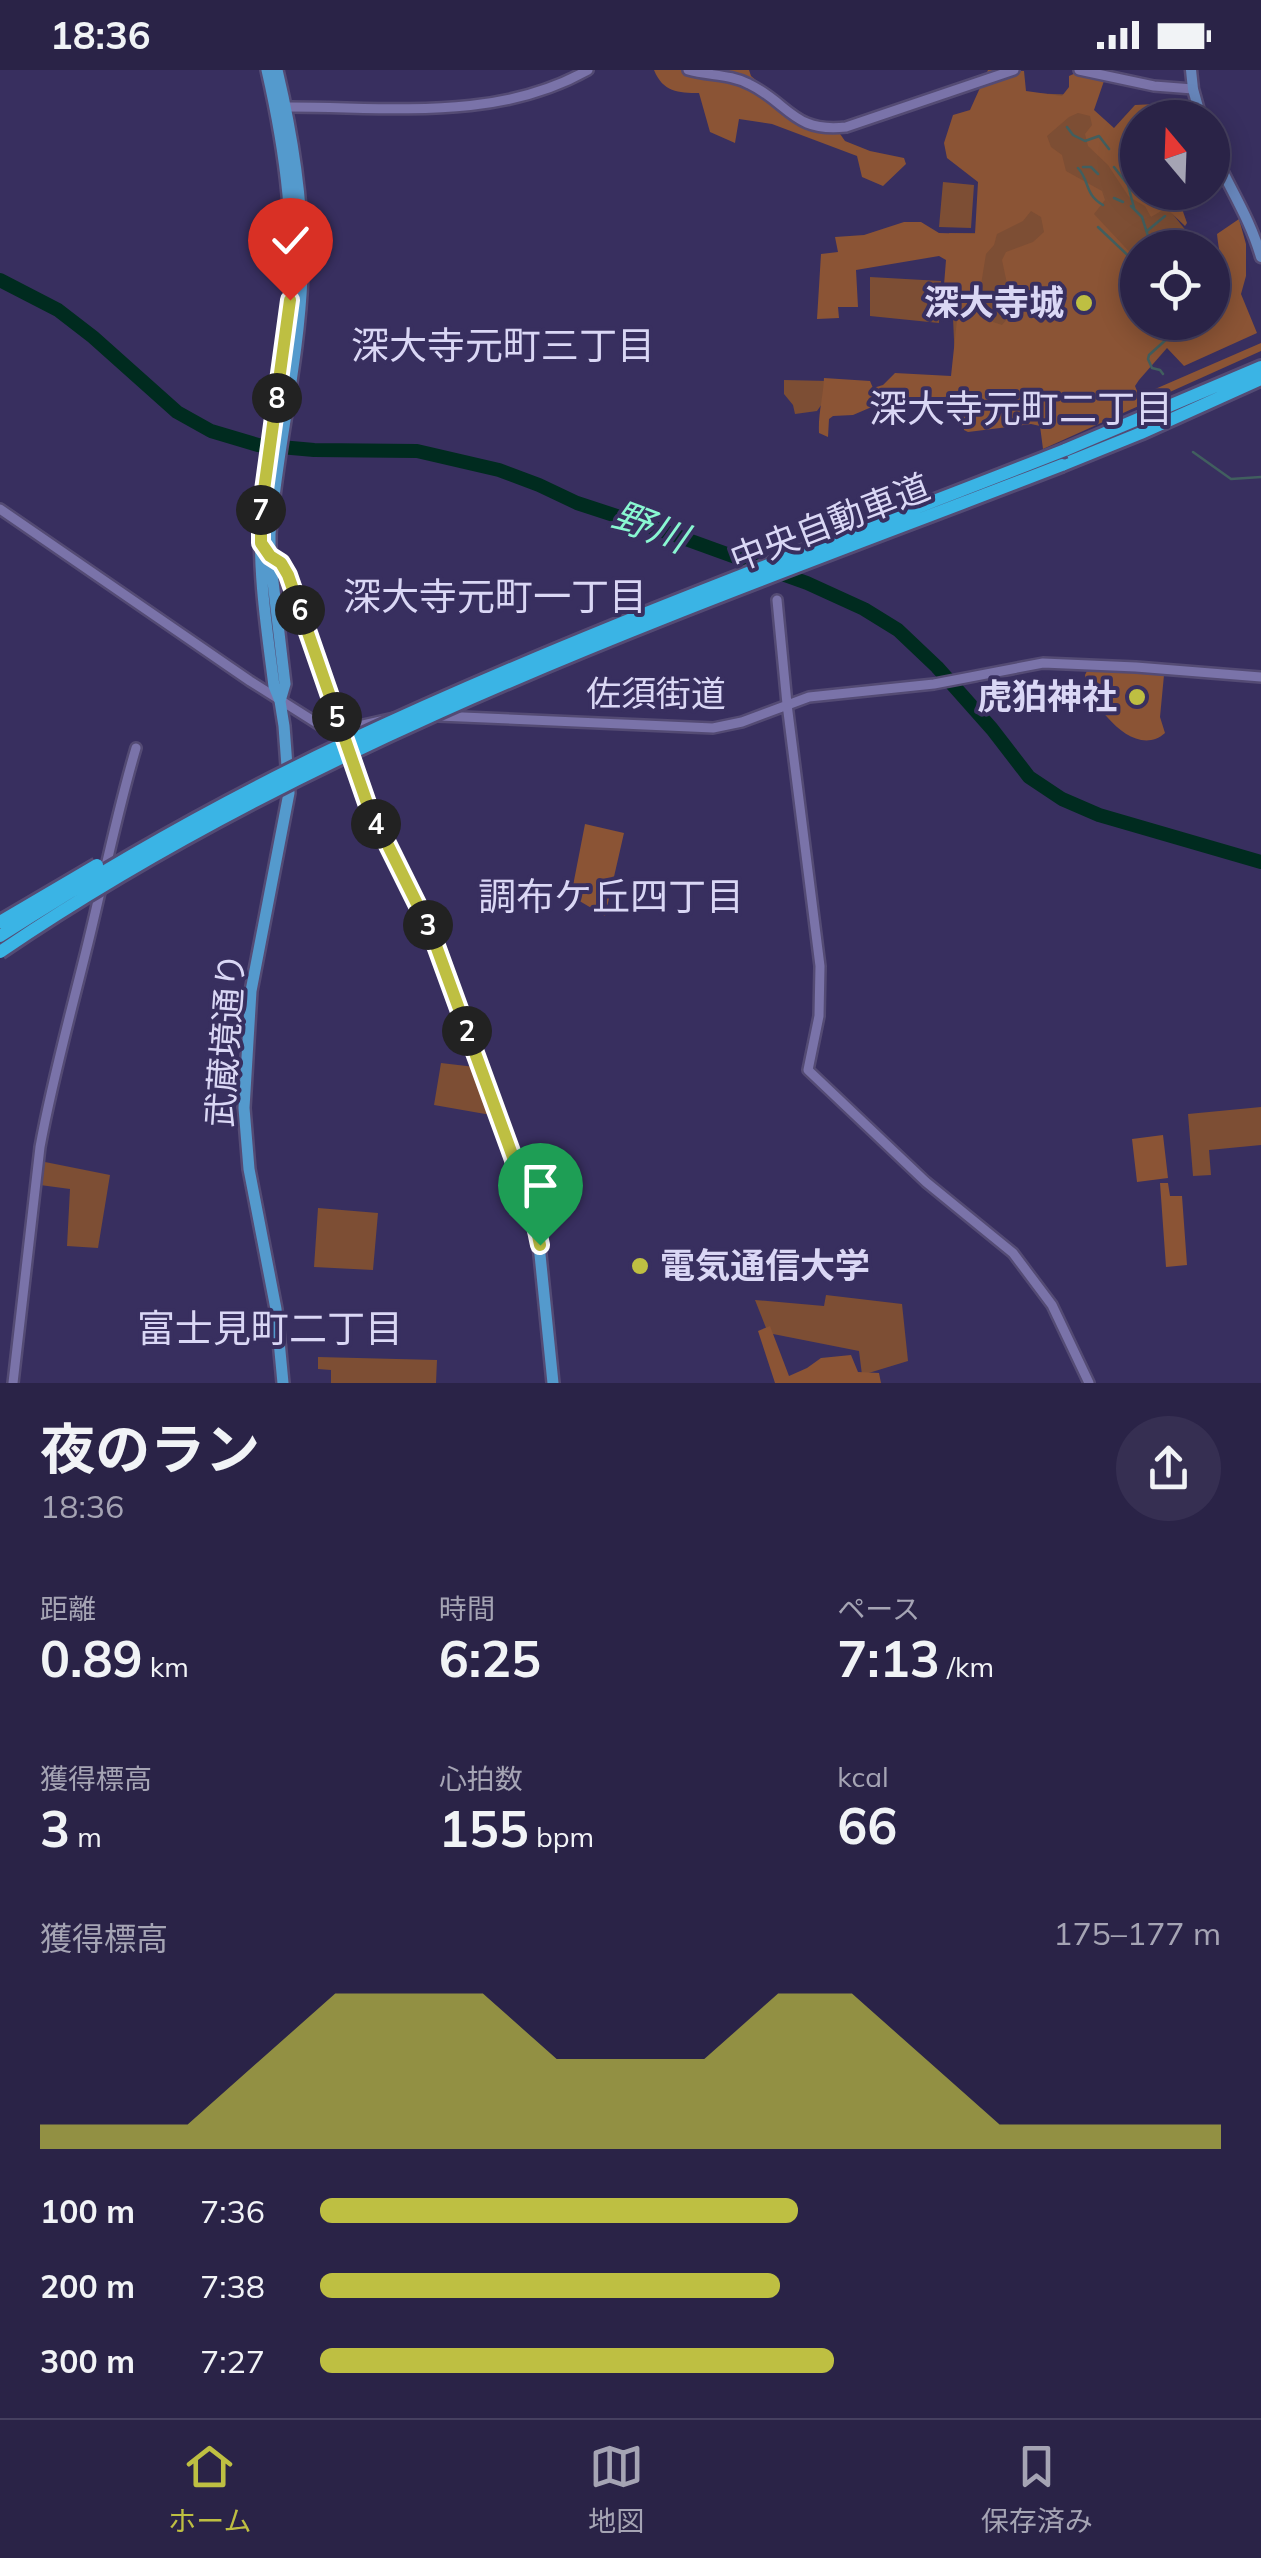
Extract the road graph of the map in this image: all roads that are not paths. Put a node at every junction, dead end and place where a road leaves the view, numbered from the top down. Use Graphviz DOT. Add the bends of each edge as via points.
graph roads {
  1 [pos="267,70"];
  2 [pos="277,70"];
  3 [pos="588,70"];
  4 [pos="688,70"];
  5 [pos="1014,70"];
  6 [pos="1079,70"];
  7 [pos="1192,70"];
  8 [pos="1193,90"];
  9 [pos="1196,100"];
  10 [pos="281,107"];
  11 [pos="1230,187"];
  12 [pos="299,198"];
  13 [pos="291,222"];
  14 [pos="1261,258"];
  15 [pos="1261,366"];
  16 [pos="1261,379"];
  17 [pos="278,430"];
  18 [pos="274,457"];
  19 [pos="1064,458"];
  20 [pos="0,510"];
  21 [pos="261,543"];
  22 [pos="270,556"];
  23 [pos="777,600"];
  24 [pos="1261,677"];
  25 [pos="280,700"];
  26 [pos="787,704"];
  27 [pos="341,730"];
  28 [pos="340,745"];
  29 [pos="136,748"];
  30 [pos="0,922"];
  31 [pos="0,936"];
  32 [pos="0,952"];
  33 [pos="13,1383"];
  34 [pos="283,1383"];
  35 [pos="553,1383"];
  36 [pos="1090,1383"];
  1 -- 10 [label="main road, 武蔵境通り"];
  2 -- 10 [label="main road, 武蔵境通り"];
  3 -- 10 [label="street" via="508,101 418,110"];
  4 -- 5 [label="street" via="746,82 802,122 833,128"];
  6 -- 8 [label="street"];
  7 -- 8 [label="main road"];
  8 -- 9 [label="main road"];
  10 -- 12 [label="main road, 武蔵境通り"];
  10 -- 13 [label="main road, 武蔵境通り"];
  11 -- 14 [label="main road"];
  12 -- 13 [label="main road"];
  12 -- 17 [label="main road, 武蔵境通り" via="301,292"];
  13 -- 17 [label="main road, 武蔵境通り"];
  15 -- 19 [label="highway, 中央自動車道"];
  16 -- 19 [label="highway, 中央自動車道" via="1142,433"];
  17 -- 18 [label="main road, 武蔵境通り"];
  18 -- 21 [label="main road, 武蔵境通り"];
  18 -- 22 [label="main road, 武蔵境通り"];
  19 -- 28 [label="highway, 中央自動車道, bridge" via="612,627"];
  19 -- 32 [label="highway, 中央自動車道, bridge" via="386,738 104,884"];
  20 -- 25 [label="street"];
  21 -- 22 [label="main road"];
  21 -- 25 [label="main road, 武蔵境通り"];
  22 -- 25 [label="main road, 武蔵境通り" via="284,684"];
  22 -- 27 [label="main road" via="288,575"];
  23 -- 26 [label="street"];
  24 -- 26 [label="street, 佐須街道" via="1037,664"];
  25 -- 27 [label="street" via="322,727"];
  25 -- 34 [label="main road, 武蔵境通り" via="289,793 251,991 244,1108"];
  26 -- 27 [label="street, 佐須街道" via="713,728 425,716"];
  26 -- 36 [label="street" via="820,966 808,1070 1013,1253 1052,1306"];
  27 -- 35 [label="main road" via="378,828 431,932 533,1212"];
  28 -- 30 [label="highway, bridge" via="190,815"];
  28 -- 31 [label="highway, 中央自動車道, bridge" via="161,838"];
  29 -- 33 [label="street" via="47,1110"];
}
